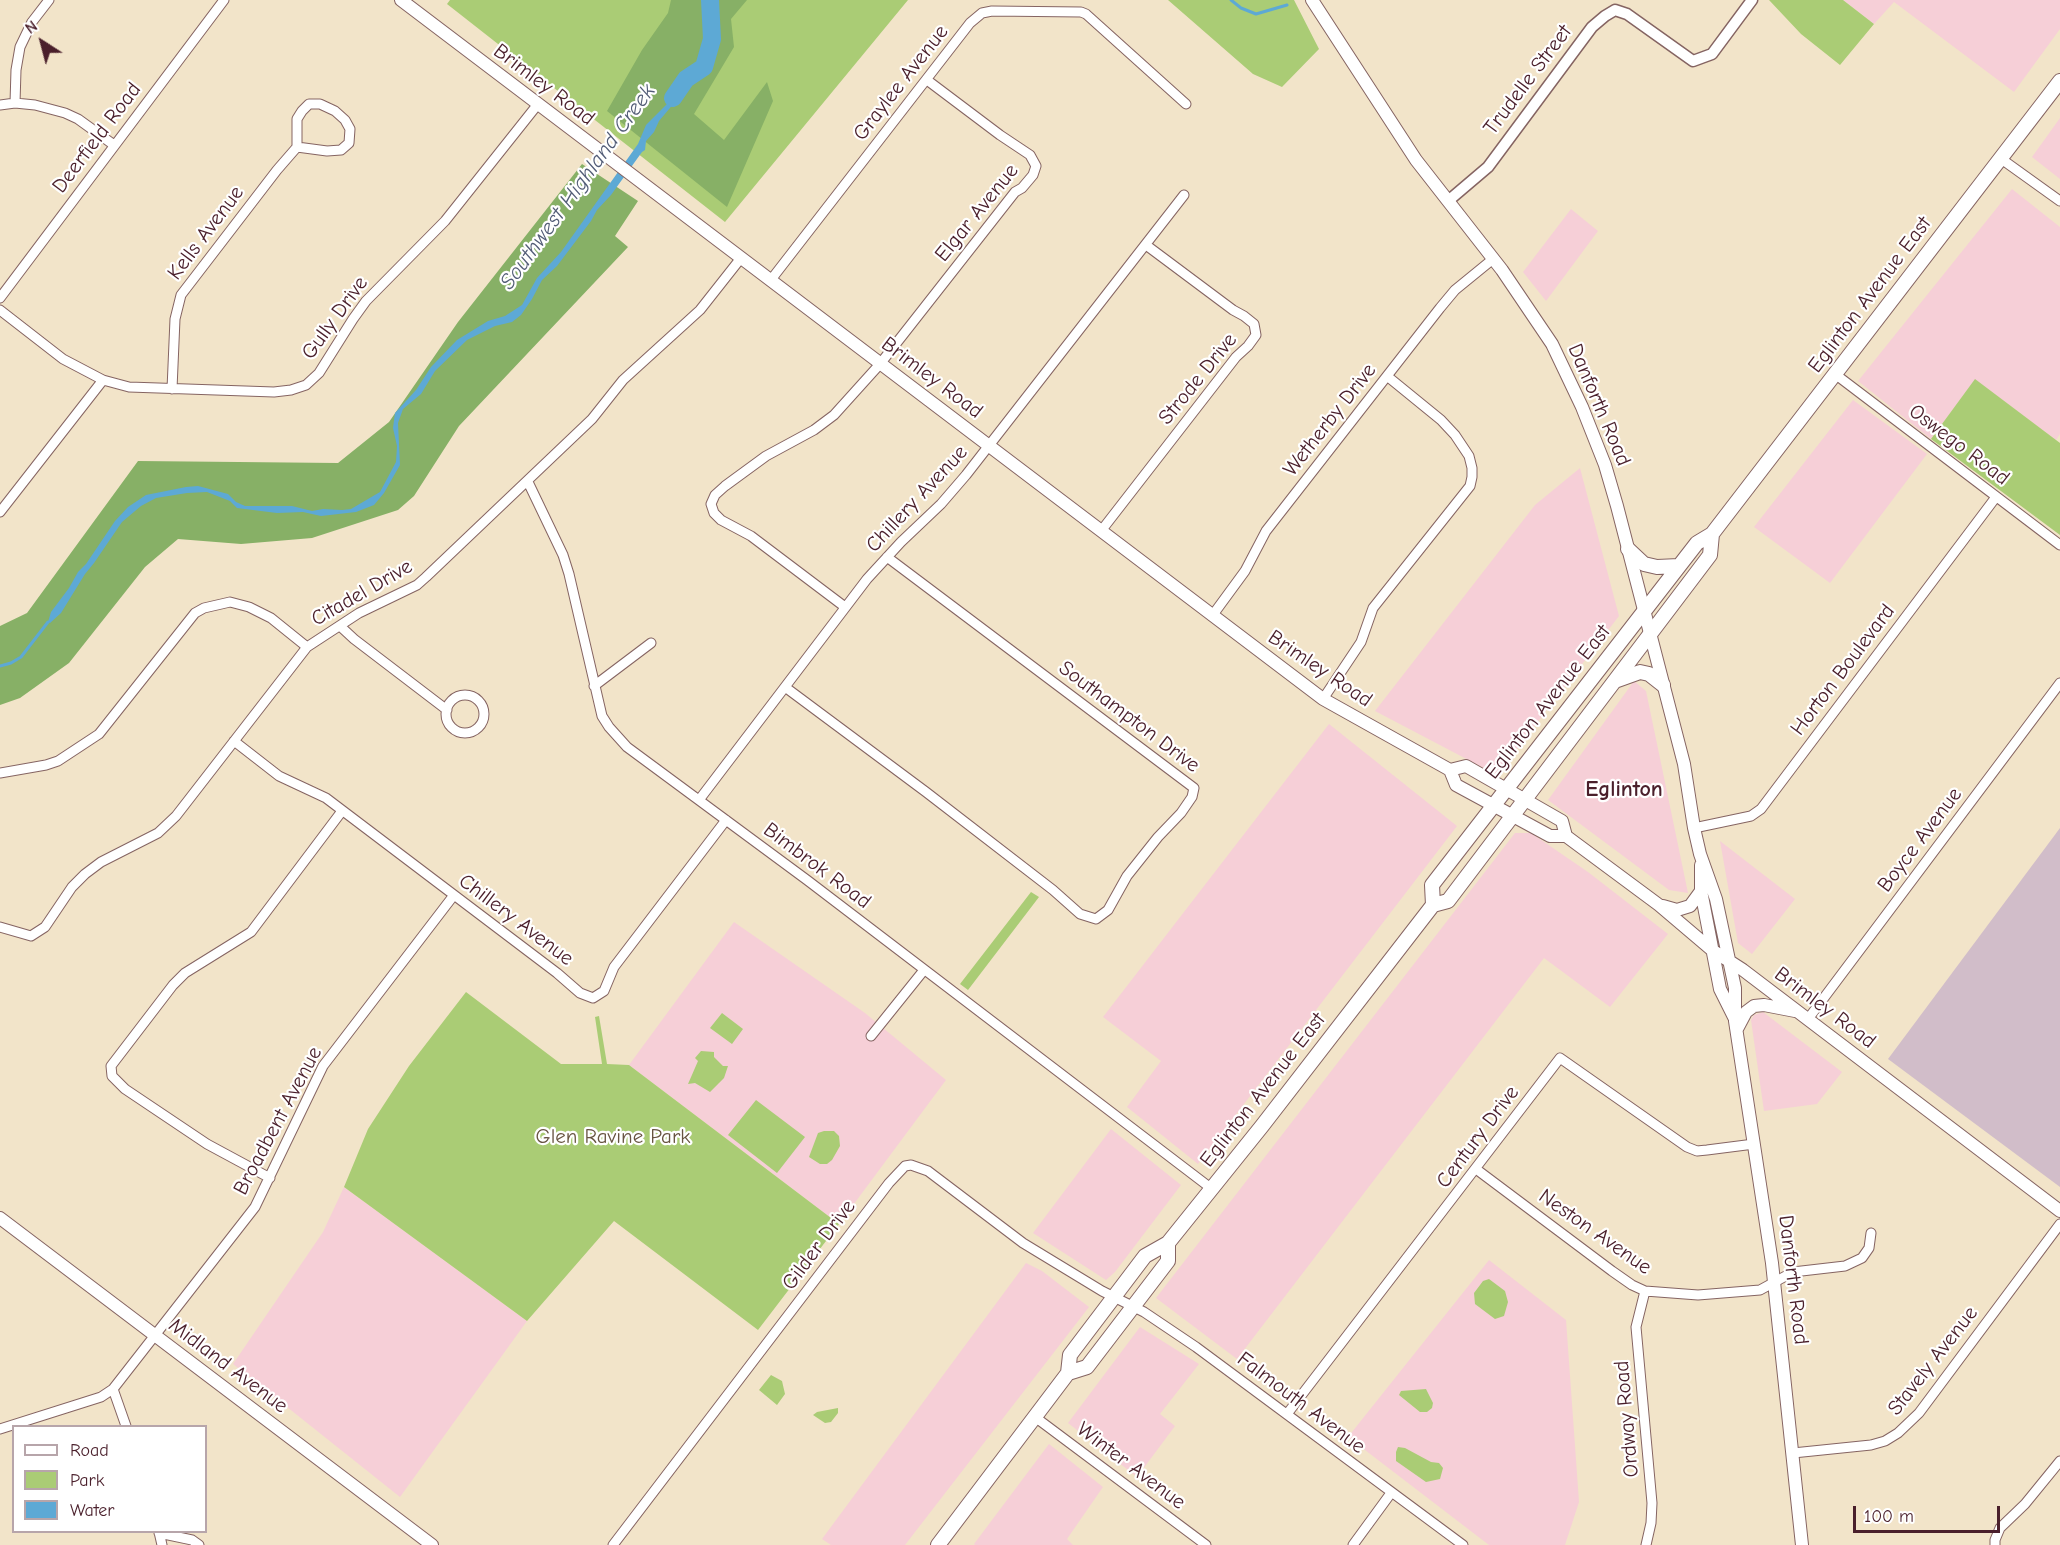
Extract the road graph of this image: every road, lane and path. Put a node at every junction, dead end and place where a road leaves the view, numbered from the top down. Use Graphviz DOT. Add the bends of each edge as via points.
graph roads {
  1 [pos="48,0"];
  2 [pos="224,0"];
  3 [pos="401,0"];
  4 [pos="1312,0"];
  5 [pos="1752,0"];
  6 [pos="927,80"];
  7 [pos="2060,81"];
  8 [pos="15,103"];
  9 [pos="538,104"];
  10 [pos="1186,104"];
  11 [pos="0,105"];
  12 [pos="114,145"];
  13 [pos="297,147"];
  14 [pos="2000,158"];
  15 [pos="1184,195"];
  16 [pos="1448,201"];
  17 [pos="2060,201"];
  18 [pos="1146,245"];
  19 [pos="741,258"];
  20 [pos="1493,259"];
  21 [pos="770,280"];
  22 [pos="0,298"];
  23 [pos="0,310"];
  24 [pos="880,364"];
  25 [pos="1835,374"];
  26 [pos="1387,376"];
  27 [pos="103,380"];
  28 [pos="172,389"];
  29 [pos="989,446"];
  30 [pos="528,482"];
  31 [pos="1996,497"];
  32 [pos="0,512"];
  33 [pos="1101,531"];
  34 [pos="1712,534"];
  35 [pos="2060,545"];
  36 [pos="1628,549"];
  37 [pos="887,557"];
  38 [pos="1679,566"];
  39 [pos="845,607"];
  40 [pos="1645,610"];
  41 [pos="1212,616"];
  42 [pos="340,626"];
  43 [pos="1650,633"];
  44 [pos="651,643"];
  45 [pos="307,647"];
  46 [pos="1613,682"];
  47 [pos="2060,683"];
  48 [pos="1663,685"];
  49 [pos="594,686"];
  50 [pos="785,687"];
  51 [pos="1323,699"];
  52 [pos="447,710"];
  53 [pos="234,741"];
  54 [pos="1450,770"];
  55 [pos="0,773"];
  56 [pos="1507,789"];
  57 [pos="699,800"];
  58 [pos="1525,800"];
  59 [pos="1494,806"];
  60 [pos="342,812"];
  61 [pos="1513,816"];
  62 [pos="726,820"];
  63 [pos="1694,828"];
  64 [pos="1566,836"];
  65 [pos="1701,854"];
  66 [pos="1701,891"];
  67 [pos="454,895"];
  68 [pos="1433,905"];
  69 [pos="1659,905"];
  70 [pos="0,927"];
  71 [pos="1712,950"];
  72 [pos="1729,960"];
  73 [pos="924,970"];
  74 [pos="1803,1015"];
  75 [pos="1736,1025"];
  76 [pos="871,1036"];
  77 [pos="1754,1144"];
  78 [pos="1476,1169"];
  79 [pos="270,1178"];
  80 [pos="1212,1190"];
  81 [pos="2060,1211"];
  82 [pos="0,1218"];
  83 [pos="2060,1224"];
  84 [pos="1871,1233"];
  85 [pos="1168,1243"];
  86 [pos="1774,1284"];
  87 [pos="1645,1291"];
  88 [pos="1113,1297"];
  89 [pos="1132,1307"];
  90 [pos="155,1335"];
  91 [pos="1068,1373"];
  92 [pos="113,1389"];
  93 [pos="1287,1414"];
  94 [pos="1035,1417"];
  95 [pos="13,1425"];
  96 [pos="126,1425"];
  97 [pos="1793,1453"];
  98 [pos="2060,1461"];
  99 [pos="1391,1493"];
  100 [pos="163,1533"];
  101 [pos="944,1543"];
  102 [pos="199,1545"];
  103 [pos="432,1545"];
  104 [pos="613,1545"];
  105 [pos="1206,1545"];
  106 [pos="1353,1545"];
  107 [pos="1463,1545"];
  108 [pos="1646,1545"];
  109 [pos="1802,1545"];
  110 [pos="1995,1545"];
  1 -- 8 [label="street" via="20,47"];
  2 -- 12 [label="street, Deerfield Road"];
  3 -- 9 [label="main road, Brimley Road"];
  4 -- 16 [label="main road, Danforth Road" via="1416,160"];
  5 -- 16 [label="street, Trudelle Street" via="1712,54 1693,61 1627,14 1615,10 1605,16 1592,27 1488,167"];
  6 -- 10 [label="street, Graylee Avenue" via="982,13 1081,12"];
  6 -- 21 [label="street, Graylee Avenue"];
  6 -- 24 [label="street, Elgar Avenue" via="1030,155 1036,166 1029,181 1015,192"];
  7 -- 14 [label="main road, Eglinton Avenue East"];
  8 -- 11 [label="street"];
  8 -- 12 [label="street" via="65,112"];
  9 -- 19 [label="main road, Brimley Road"];
  9 -- 28 [label="street, Gully Drive" via="445,221 366,301 319,372 306,385 273,392"];
  12 -- 22 [label="street, Deerfield Road"];
  13 -- 13 [label="street" via="341,150 349,143 350,129 335,111 320,104 309,105 297,119"];
  13 -- 28 [label="street, Kells Avenue" via="181,296 175,320"];
  14 -- 17 [label="street"];
  14 -- 25 [label="main road, Eglinton Avenue East"];
  15 -- 18 [label="street, Chillery Avenue"];
  16 -- 20 [label="main road, Danforth Road"];
  18 -- 29 [label="street, Chillery Avenue"];
  18 -- 33 [label="street, Strode Drive" via="1254,324 1256,335"];
  19 -- 21 [label="main road, Brimley Road"];
  19 -- 30 [label="street, Citadel Drive" via="700,310 623,380 592,420"];
  20 -- 26 [label="street, Wetherby Drive" via="1455,290"];
  20 -- 36 [label="main road, Danforth Road" via="1531,311 1567,372 1605,465"];
  21 -- 24 [label="main road, Brimley Road"];
  23 -- 27 [label="street, Gully Drive" via="63,359"];
  24 -- 29 [label="main road, Brimley Road"];
  24 -- 39 [label="street" via="834,415 759,461 715,495 711,504 721,520 751,536"];
  25 -- 31 [label="street, Oswego Road"];
  25 -- 34 [label="main road, Eglinton Avenue East"];
  26 -- 41 [label="street, Wetherby Drive" via="1266,531 1245,572"];
  26 -- 51 [label="street" via="1455,435 1469,456 1472,477 1470,486 1373,608 1361,642"];
  27 -- 28 [label="street, Gully Drive" via="129,387"];
  27 -- 32 [label="street"];
  29 -- 33 [label="main road, Brimley Road"];
  29 -- 37 [label="street, Chillery Avenue" via="941,504"];
  30 -- 42 [label="street, Citadel Drive" via="417,585"];
  30 -- 49 [label="street, Bimbrok Road" via="566,565"];
  31 -- 35 [label="street, Oswego Road"];
  31 -- 63 [label="street, Horton Boulevard" via="1761,809 1751,816"];
  33 -- 41 [label="main road, Brimley Road"];
  34 -- 38 [label="main road, Eglinton Avenue East" via="1696,543"];
  34 -- 43 [label="main road, Eglinton Avenue East" via="1710,555"];
  36 -- 38 [label="main road" via="1644,564"];
  36 -- 40 [label="main road, Danforth Road"];
  37 -- 39 [label="street, Chillery Avenue"];
  37 -- 50 [label="street, Southampton Drive" via="1194,788 1181,813 1127,876 1108,910 1096,918 1080,914"];
  38 -- 40 [label="main road, Eglinton Avenue East"];
  39 -- 50 [label="street, Chillery Avenue"];
  40 -- 43 [label="main road, Danforth Road"];
  40 -- 56 [label="main road, Eglinton Avenue East"];
  41 -- 51 [label="main road, Brimley Road"];
  42 -- 45 [label="street, Citadel Drive"];
  42 -- 52 [label="street"];
  43 -- 46 [label="main road, Eglinton Avenue East"];
  43 -- 48 [label="main road, Danforth Road"];
  44 -- 49 [label="street"];
  45 -- 53 [label="street, Citadel Drive"];
  45 -- 55 [label="street" via="271,618 249,607 230,602 204,608 195,613 99,734 46,765"];
  46 -- 48 [label="main road" via="1640,672"];
  46 -- 58 [label="main road, Eglinton Avenue East"];
  47 -- 74 [label="street, Boyce Avenue"];
  48 -- 63 [label="main road, Danforth Road" via="1684,764"];
  49 -- 57 [label="street, Bimbrok Road" via="609,728 627,747"];
  50 -- 57 [label="street, Chillery Avenue"];
  51 -- 54 [label="main road, Brimley Road"];
  52 -- 52 [label="street" via="452,728 463,733 476,730 483,720 481,703 471,696 459,697"];
  53 -- 60 [label="street, Chillery Avenue" via="279,776 326,798"];
  53 -- 70 [label="street, Citadel Drive" via="176,816 158,833 85,874 45,927 31,936"];
  54 -- 56 [label="main road, Brimley Road" via="1466,765"];
  54 -- 59 [label="main road, Brimley Road" via="1456,785"];
  56 -- 58 [label="main road, Brimley Road"];
  56 -- 59 [label="main road, Eglinton Avenue East"];
  57 -- 62 [label="street, Bimbrok Road"];
  58 -- 61 [label="main road, Eglinton Avenue East"];
  58 -- 64 [label="main road, Brimley Road" via="1562,821"];
  59 -- 61 [label="main road, Brimley Road"];
  59 -- 68 [label="main road, Eglinton Avenue East" via="1432,885"];
  60 -- 67 [label="street, Chillery Avenue"];
  60 -- 79 [label="street" via="251,932 179,979 111,1066 112,1076 125,1089 207,1144"];
  61 -- 64 [label="main road, Brimley Road" via="1550,836"];
  61 -- 68 [label="main road, Eglinton Avenue East" via="1449,901"];
  62 -- 67 [label="street, Chillery Avenue" via="614,967 604,991 593,998 580,993"];
  62 -- 73 [label="street, Bimbrok Road"];
  63 -- 65 [label="main road, Danforth Road"];
  64 -- 69 [label="main road, Brimley Road"];
  65 -- 66 [label="main road, Danforth Road"];
  65 -- 72 [label="main road, Danforth Road" via="1716,898"];
  66 -- 69 [label="main road" via="1690,906 1677,910"];
  66 -- 71 [label="main road, Danforth Road"];
  67 -- 79 [label="street, Broadbent Avenue" via="322,1066"];
  68 -- 80 [label="main road, Eglinton Avenue East"];
  69 -- 71 [label="main road, Brimley Road"];
  71 -- 72 [label="main road, Brimley Road"];
  71 -- 75 [label="main road, Danforth Road" via="1720,989"];
  72 -- 74 [label="main road, Brimley Road"];
  72 -- 75 [label="main road, Danforth Road"];
  73 -- 76 [label="street"];
  73 -- 80 [label="street, Bimbrok Road"];
  74 -- 75 [label="main road" via="1754,1006"];
  74 -- 81 [label="main road, Brimley Road"];
  75 -- 77 [label="main road, Danforth Road"];
  77 -- 78 [label="street, Century Drive" via="1697,1151 1687,1147 1560,1058"];
  77 -- 86 [label="main road, Danforth Road"];
  78 -- 87 [label="street, Neston Avenue" via="1612,1271"];
  78 -- 93 [label="street, Century Drive"];
  79 -- 90 [label="street, Broadbent Avenue" via="255,1206"];
  80 -- 85 [label="main road, Eglinton Avenue East"];
  82 -- 90 [label="main road, Midland Avenue"];
  83 -- 97 [label="street, Stavely Avenue" via="1919,1413 1898,1433 1871,1445"];
  84 -- 86 [label="street, Neston Avenue" via="1869,1248 1862,1258 1845,1266 1792,1272"];
  85 -- 88 [label="main road, Eglinton Avenue East" via="1145,1256"];
  85 -- 89 [label="main road, Eglinton Avenue East" via="1168,1261"];
  86 -- 87 [label="street, Neston Avenue" via="1760,1290 1698,1295"];
  86 -- 97 [label="main road, Danforth Road"];
  87 -- 108 [label="street, Ordway Road" via="1636,1327 1652,1503"];
  88 -- 89 [label="street, Falmouth Avenue"];
  88 -- 91 [label="main road, Eglinton Avenue East" via="1070,1355"];
  88 -- 104 [label="street, Gilder Drive" via="1023,1243 928,1171 917,1166 905,1167"];
  89 -- 91 [label="main road, Eglinton Avenue East" via="1087,1367"];
  89 -- 93 [label="street, Falmouth Avenue" via="1197,1347"];
  90 -- 92 [label="street, Broadbent Avenue"];
  90 -- 103 [label="main road, Midland Avenue"];
  91 -- 94 [label="main road, Eglinton Avenue East"];
  92 -- 95 [label="street" via="101,1397"];
  92 -- 96 [label="street"];
  93 -- 99 [label="street, Falmouth Avenue"];
  94 -- 101 [label="main road, Eglinton Avenue East"];
  94 -- 105 [label="street, Winter Avenue"];
  97 -- 109 [label="main road, Danforth Road"];
  98 -- 110 [label="street" via="2000,1528"];
  99 -- 106 [label="street"];
  99 -- 107 [label="street, Falmouth Avenue"];
  100 -- 102 [label="street"];
}
